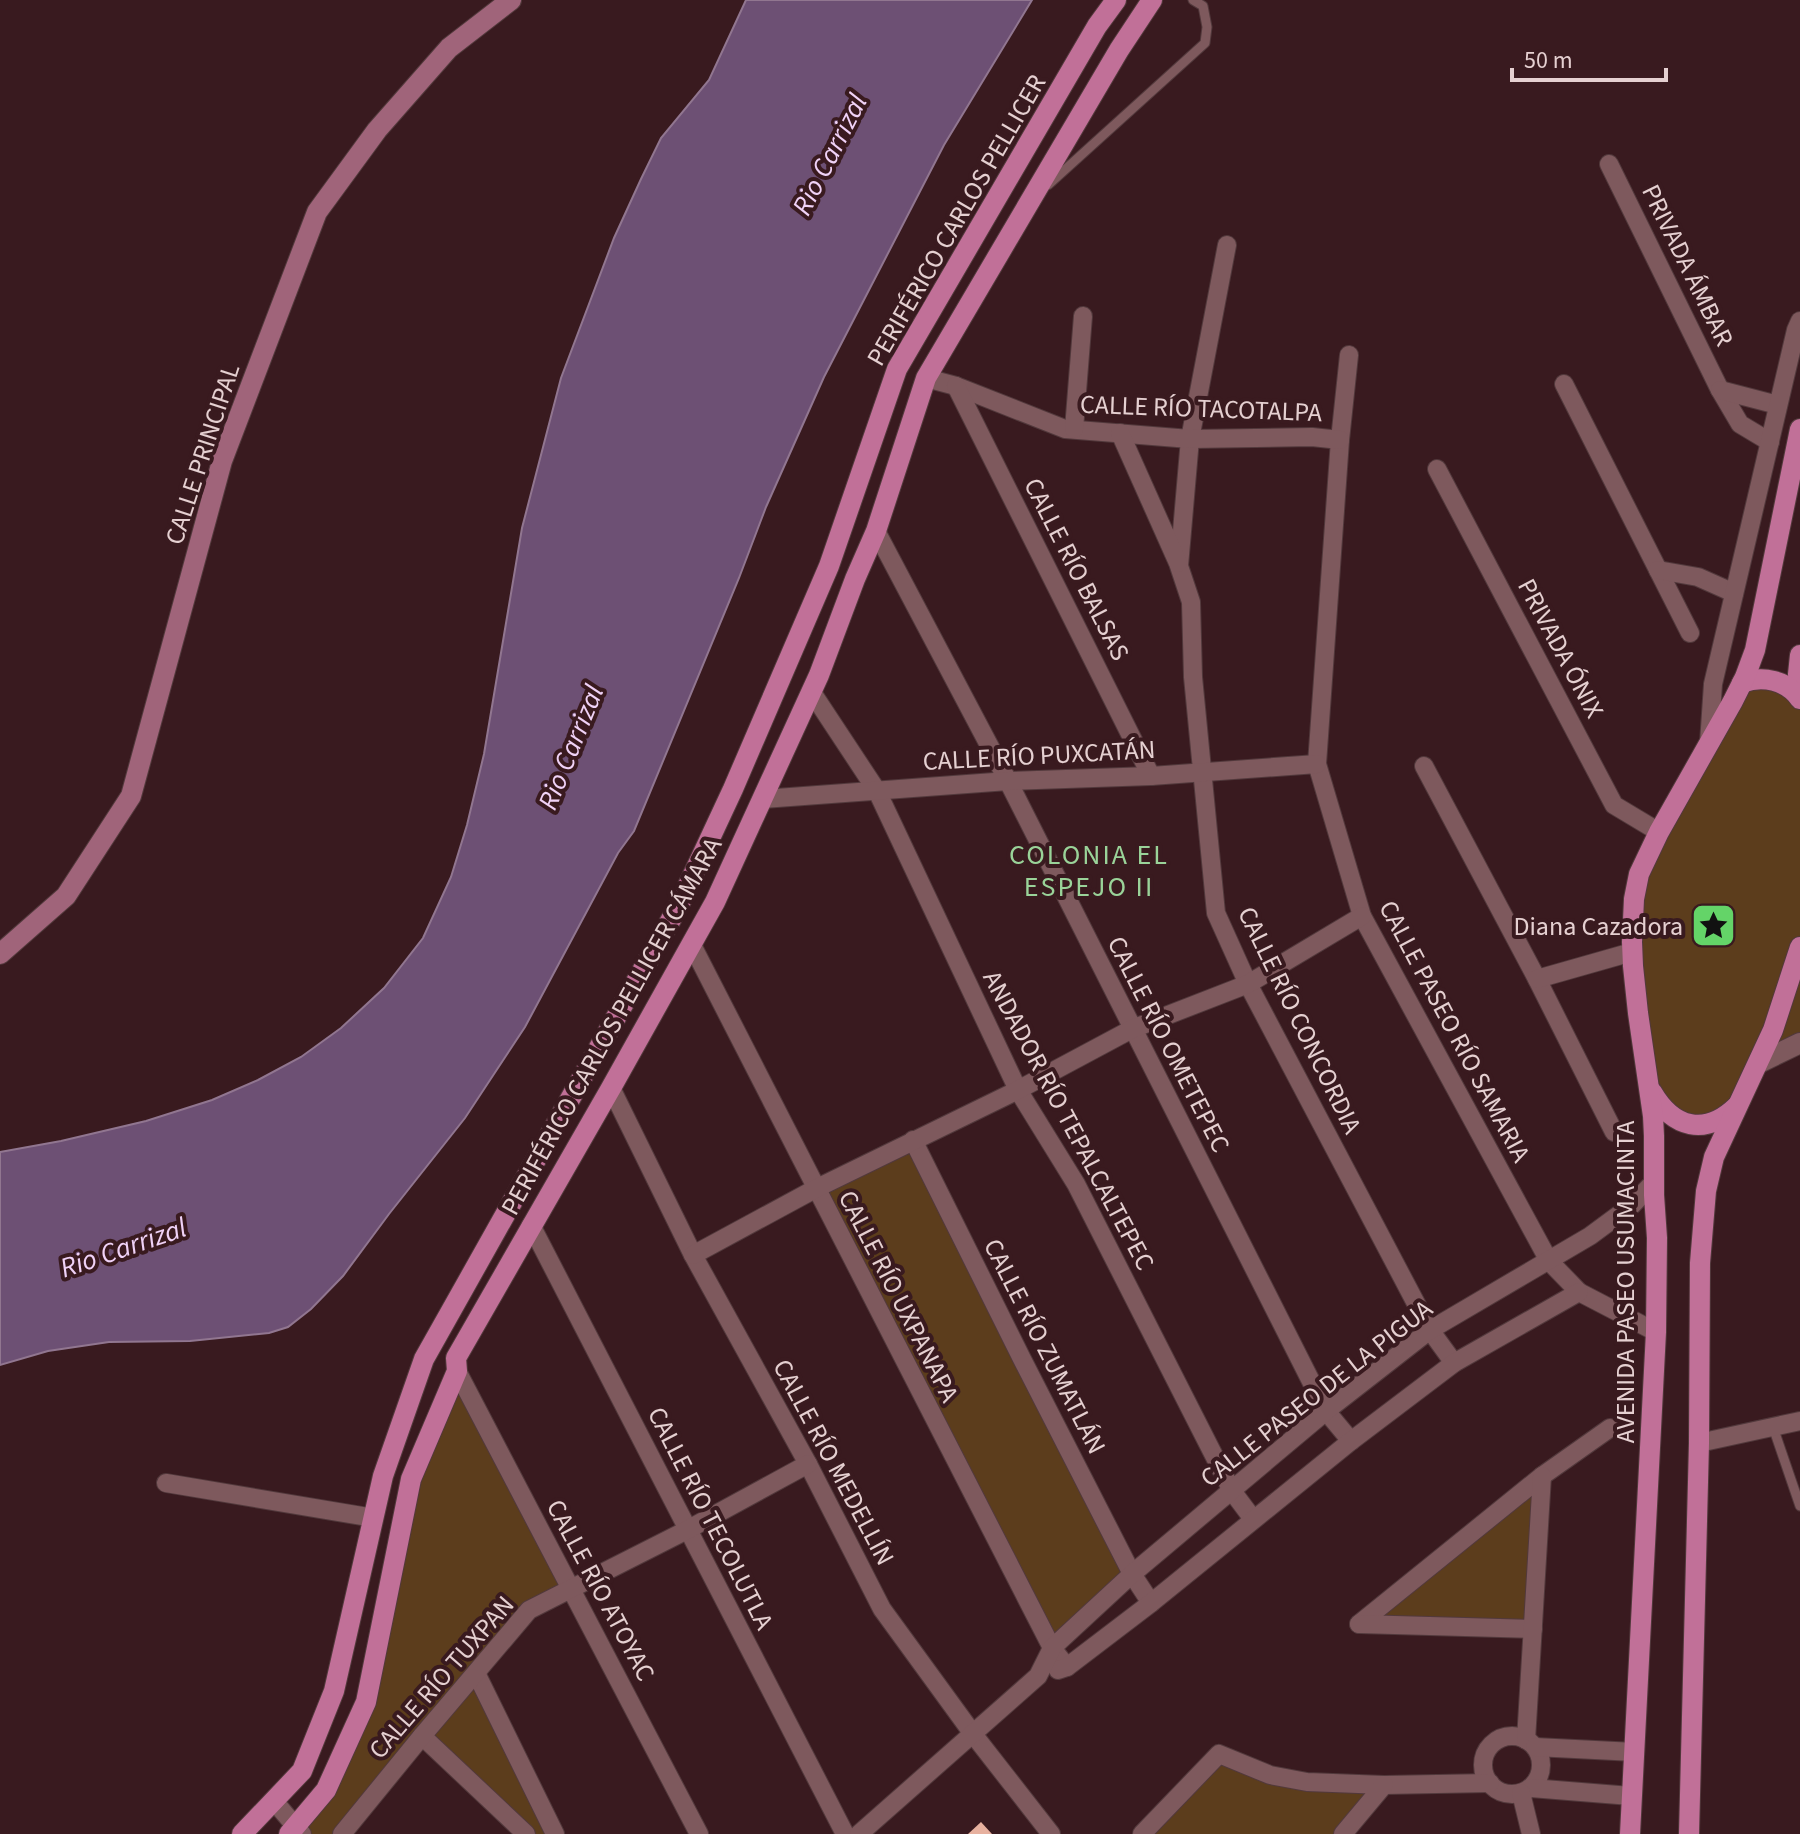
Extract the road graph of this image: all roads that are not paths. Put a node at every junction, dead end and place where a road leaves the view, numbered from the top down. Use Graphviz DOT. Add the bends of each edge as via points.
graph roads {
  1 [pos="511,0"];
  2 [pos="1116,0"];
  3 [pos="1152,0"];
  4 [pos="1193,0"];
  5 [pos="1609,164"];
  6 [pos="1028,203"];
  7 [pos="1227,245"];
  8 [pos="1083,316"];
  9 [pos="1800,321"];
  10 [pos="1349,355"];
  11 [pos="926,378"];
  12 [pos="1564,384"];
  13 [pos="956,386"];
  14 [pos="1720,390"];
  15 [pos="1778,405"];
  16 [pos="1074,429"];
  17 [pos="1800,429"];
  18 [pos="1120,433"];
  19 [pos="1190,439"];
  20 [pos="1340,440"];
  21 [pos="1770,442"];
  22 [pos="1437,469"];
  23 [pos="876,531"];
  24 [pos="829,566"];
  25 [pos="1179,566"];
  26 [pos="1658,570"];
  27 [pos="1734,593"];
  28 [pos="1690,633"];
  29 [pos="1800,655"];
  30 [pos="1742,683"];
  31 [pos="811,691"];
  32 [pos="1800,698"];
  33 [pos="1709,743"];
  34 [pos="1317,764"];
  35 [pos="1424,766"];
  36 [pos="1203,771"];
  37 [pos="1151,776"];
  38 [pos="1008,781"];
  39 [pos="877,791"];
  40 [pos="763,799"];
  41 [pos="1659,832"];
  42 [pos="1362,916"];
  43 [pos="692,945"];
  44 [pos="1800,947"];
  45 [pos="1632,952"];
  46 [pos="0,954"];
  47 [pos="1537,979"];
  48 [pos="1248,984"];
  49 [pos="1132,1029"];
  50 [pos="1800,1043"];
  51 [pos="1762,1056"];
  52 [pos="611,1088"];
  53 [pos="1650,1089"];
  54 [pos="1018,1090"];
  55 [pos="1740,1104"];
  56 [pos="1614,1132"];
  57 [pos="913,1140"];
  58 [pos="1653,1183"];
  59 [pos="815,1189"];
  60 [pos="531,1225"];
  61 [pos="693,1255"];
  62 [pos="1549,1261"];
  63 [pos="1579,1292"];
  64 [pos="1430,1330"];
  65 [pos="1656,1332"];
  66 [pos="1454,1363"];
  67 [pos="457,1371"];
  68 [pos="1326,1411"];
  69 [pos="1800,1421"];
  70 [pos="1773,1427"];
  71 [pos="1610,1428"];
  72 [pos="1351,1441"];
  73 [pos="1699,1443"];
  74 [pos="808,1464"];
  75 [pos="1542,1476"];
  76 [pos="166,1483"];
  77 [pos="1232,1491"];
  78 [pos="1800,1506"];
  79 [pos="374,1518"];
  80 [pos="1253,1519"];
  81 [pos="687,1530"];
  82 [pos="1132,1574"];
  83 [pos="571,1589"];
  84 [pos="1151,1603"];
  85 [pos="1533,1629"];
  86 [pos="1052,1648"];
  87 [pos="1067,1667"];
  88 [pos="476,1673"];
  89 [pos="1038,1676"];
  90 [pos="973,1734"];
  91 [pos="422,1736"];
  92 [pos="1531,1743"];
  93 [pos="1635,1752"];
  94 [pos="1490,1783"];
  95 [pos="1384,1785"];
  96 [pos="1526,1791"];
  97 [pos="1631,1796"];
  98 [pos="274,1801"];
  99 [pos="296,1832"];
  100 [pos="242,1834"];
  101 [pos="342,1834"];
  102 [pos="526,1834"];
  103 [pos="555,1834"];
  104 [pos="699,1834"];
  105 [pos="845,1834"];
  106 [pos="859,1834"];
  107 [pos="1051,1834"];
  108 [pos="1142,1834"];
  109 [pos="1343,1834"];
  110 [pos="1531,1834"];
  111 [pos="1630,1834"];
  112 [pos="1689,1834"];
  1 -- 46 [label="main road, CALLE PRINCIPAL" via="449,48 377,130 317,212 222,461 131,796 66,896"];
  2 -- 24 [label="main road, PERIFÉRICO CARLOS PELLICER" via="897,369"];
  3 -- 6 [label="main road, PERIFÉRICO CARLOS PELLICER CÁMARA"];
  4 -- 6 [label="lane" via="1203,6 1205,43"];
  5 -- 14 [label="street, PRIVADA ÁMBAR"];
  6 -- 11 [label="main road, PERIFÉRICO CARLOS PELLICER CÁMARA"];
  7 -- 19 [label="street, CALLE RÍO CONCORDIA"];
  8 -- 16 [label="street"];
  9 -- 15 [label="street"];
  10 -- 20 [label="street, CALLE PASEO RÍO SAMARIA"];
  11 -- 13 [label="street, CALLE RÍO TACOTALPA"];
  11 -- 23 [label="main road, PERIFÉRICO CARLOS PELLICER CÁMARA"];
  12 -- 26 [label="street"];
  13 -- 16 [label="street, CALLE RÍO TACOTALPA"];
  13 -- 37 [label="street, CALLE RÍO BALSAS"];
  14 -- 15 [label="street"];
  14 -- 21 [label="street, PRIVADA ÁMBAR" via="1740,424"];
  15 -- 21 [label="street"];
  16 -- 18 [label="street, CALLE RÍO TACOTALPA"];
  17 -- 30 [label="main road, AVENIDA PASEO USUMACINTA" via="1760,631"];
  18 -- 19 [label="street, CALLE RÍO TACOTALPA"];
  18 -- 25 [label="street"];
  19 -- 20 [label="street, CALLE RÍO TACOTALPA"];
  19 -- 25 [label="street, CALLE RÍO CONCORDIA"];
  20 -- 34 [label="street, CALLE PASEO RÍO SAMARIA"];
  21 -- 27 [label="street"];
  22 -- 41 [label="street, PRIVADA ÓNIX" via="1614,805"];
  23 -- 31 [label="main road, PERIFÉRICO CARLOS PELLICER CÁMARA"];
  23 -- 38 [label="street, CALLE RÍO OMETEPEC"];
  24 -- 79 [label="main road, PERIFÉRICO CARLOS PELLICER CÁMARA" via="678,907 424,1359 383,1476"];
  25 -- 36 [label="street, CALLE RÍO CONCORDIA" via="1191,602"];
  26 -- 27 [label="street" via="1698,577"];
  26 -- 28 [label="street"];
  27 -- 33 [label="street" via="1713,684"];
  29 -- 32 [label="main road"];
  30 -- 32 [label="main road" via="1782,683"];
  30 -- 33 [label="main road, AVENIDA PASEO USUMACINTA"];
  31 -- 39 [label="street, ANDADOR RÍO TEPALCALTEPEC"];
  31 -- 40 [label="main road, PERIFÉRICO CARLOS PELLICER CÁMARA"];
  33 -- 41 [label="main road, AVENIDA PASEO USUMACINTA"];
  34 -- 36 [label="street, CALLE RÍO PUXCATÁN"];
  34 -- 42 [label="street, CALLE PASEO RÍO SAMARIA"];
  35 -- 47 [label="street"];
  36 -- 37 [label="street, CALLE RÍO PUXCATÁN"];
  36 -- 48 [label="street, CALLE RÍO CONCORDIA" via="1216,913"];
  37 -- 38 [label="street, CALLE RÍO PUXCATÁN"];
  38 -- 39 [label="street, CALLE RÍO PUXCATÁN"];
  38 -- 49 [label="street, CALLE RÍO OMETEPEC"];
  39 -- 40 [label="street, CALLE RÍO PUXCATÁN"];
  39 -- 54 [label="street, ANDADOR RÍO TEPALCALTEPEC"];
  40 -- 43 [label="main road, PERIFÉRICO CARLOS PELLICER CÁMARA"];
  41 -- 45 [label="main road, AVENIDA PASEO USUMACINTA" via="1636,885"];
  42 -- 48 [label="street"];
  42 -- 62 [label="street, CALLE PASEO RÍO SAMARIA"];
  43 -- 52 [label="main road, PERIFÉRICO CARLOS PELLICER CÁMARA"];
  43 -- 59 [label="street, CALLE RÍO UXPANAPA"];
  44 -- 51 [label="main road"];
  45 -- 47 [label="street"];
  45 -- 53 [label="main road, AVENIDA PASEO USUMACINTA"];
  47 -- 56 [label="street"];
  48 -- 49 [label="street"];
  48 -- 64 [label="street, CALLE RÍO CONCORDIA"];
  49 -- 54 [label="street"];
  49 -- 68 [label="street, CALLE RÍO OMETEPEC"];
  50 -- 51 [label="street"];
  51 -- 55 [label="main road"];
  52 -- 60 [label="main road, PERIFÉRICO CARLOS PELLICER CÁMARA"];
  52 -- 61 [label="street, CALLE RÍO MEDELLÍN"];
  53 -- 55 [label="main road" via="1667,1112 1690,1125 1705,1125"];
  53 -- 58 [label="main road, AVENIDA PASEO USUMACINTA"];
  54 -- 57 [label="street"];
  54 -- 77 [label="street, ANDADOR RÍO TEPALCALTEPEC" via="1076,1184"];
  55 -- 73 [label="main road" via="1714,1157 1706,1191"];
  57 -- 59 [label="street"];
  57 -- 82 [label="street, CALLE RÍO ZUMATLÁN"];
  58 -- 62 [label="street, CALLE PASEO DE LA PIGUA" via="1601,1229"];
  58 -- 65 [label="main road, AVENIDA PASEO USUMACINTA"];
  59 -- 61 [label="street"];
  59 -- 86 [label="street, CALLE RÍO UXPANAPA"];
  60 -- 67 [label="main road, PERIFÉRICO CARLOS PELLICER CÁMARA" via="456,1358"];
  60 -- 81 [label="street, CALLE RÍO TECOLUTLA"];
  61 -- 74 [label="street, CALLE RÍO MEDELLÍN"];
  62 -- 63 [label="street, CALLE PASEO RÍO SAMARIA"];
  62 -- 64 [label="street, CALLE PASEO DE LA PIGUA"];
  63 -- 65 [label="street, CALLE PASEO RÍO SAMARIA"];
  63 -- 66 [label="street, CALLE PASEO DE LA PIGUA"];
  64 -- 66 [label="street, CALLE RÍO CONCORDIA"];
  64 -- 68 [label="street, CALLE PASEO DE LA PIGUA"];
  65 -- 93 [label="main road, AVENIDA PASEO USUMACINTA"];
  66 -- 72 [label="street, CALLE PASEO DE LA PIGUA"];
  67 -- 83 [label="street, CALLE RÍO ATOYAC"];
  67 -- 99 [label="main road, PERIFÉRICO CARLOS PELLICER CÁMARA" via="411,1479 366,1702 326,1790"];
  68 -- 72 [label="street, CALLE RÍO OMETEPEC"];
  68 -- 77 [label="street, CALLE PASEO DE LA PIGUA"];
  69 -- 70 [label="street"];
  70 -- 73 [label="street"];
  70 -- 78 [label="lane"];
  71 -- 75 [label="street"];
  72 -- 80 [label="street, CALLE PASEO DE LA PIGUA"];
  73 -- 112 [label="main road"];
  74 -- 81 [label="street, CALLE RÍO TUXPAN"];
  74 -- 90 [label="street, CALLE RÍO MEDELLÍN" via="882,1609"];
  75 -- 85 [label="street"];
  75 -- 85 [label="street" via="1359,1624"];
  76 -- 79 [label="street"];
  77 -- 80 [label="street, ANDADOR RÍO TEPALCALTEPEC"];
  77 -- 82 [label="street, CALLE PASEO DE LA PIGUA"];
  79 -- 98 [label="main road, PERIFÉRICO CARLOS PELLICER CÁMARA" via="334,1691 302,1771"];
  80 -- 84 [label="street, CALLE PASEO DE LA PIGUA"];
  81 -- 83 [label="street, CALLE RÍO TUXPAN"];
  81 -- 105 [label="street, CALLE RÍO TECOLUTLA"];
  82 -- 84 [label="street, CALLE RÍO ZUMATLÁN"];
  82 -- 86 [label="street, CALLE PASEO DE LA PIGUA"];
  83 -- 88 [label="street, CALLE RÍO TUXPAN" via="529,1610"];
  83 -- 104 [label="street, CALLE RÍO ATOYAC"];
  84 -- 87 [label="street, CALLE PASEO DE LA PIGUA"];
  85 -- 92 [label="street"];
  86 -- 87 [label="street, CALLE RÍO UXPANAPA"];
  86 -- 89 [label="street, CALLE PASEO DE LA PIGUA"];
  87 -- 89 [label="street, CALLE PASEO DE LA PIGUA"];
  88 -- 91 [label="street, CALLE RÍO TUXPAN"];
  88 -- 103 [label="street"];
  89 -- 90 [label="street, CALLE PASEO DE LA PIGUA"];
  90 -- 106 [label="street, CALLE PASEO DE LA PIGUA"];
  90 -- 107 [label="street, CALLE RÍO MEDELLÍN"];
  91 -- 101 [label="street, CALLE RÍO TUXPAN"];
  91 -- 102 [label="street"];
  92 -- 93 [label="street"];
  92 -- 94 [label="street" via="1516,1736 1494,1742 1483,1762"];
  92 -- 96 [label="street" via="1541,1768"];
  93 -- 97 [label="main road, AVENIDA PASEO USUMACINTA"];
  94 -- 95 [label="street"];
  94 -- 96 [label="street" via="1509,1794"];
  95 -- 108 [label="street" via="1307,1782 1270,1775 1219,1754"];
  95 -- 109 [label="street"];
  96 -- 97 [label="street"];
  96 -- 110 [label="street"];
  97 -- 111 [label="main road, AVENIDA PASEO USUMACINTA"];
  98 -- 99 [label="street"];
  98 -- 100 [label="main road, PERIFÉRICO CARLOS PELLICER CÁMARA"];
}
